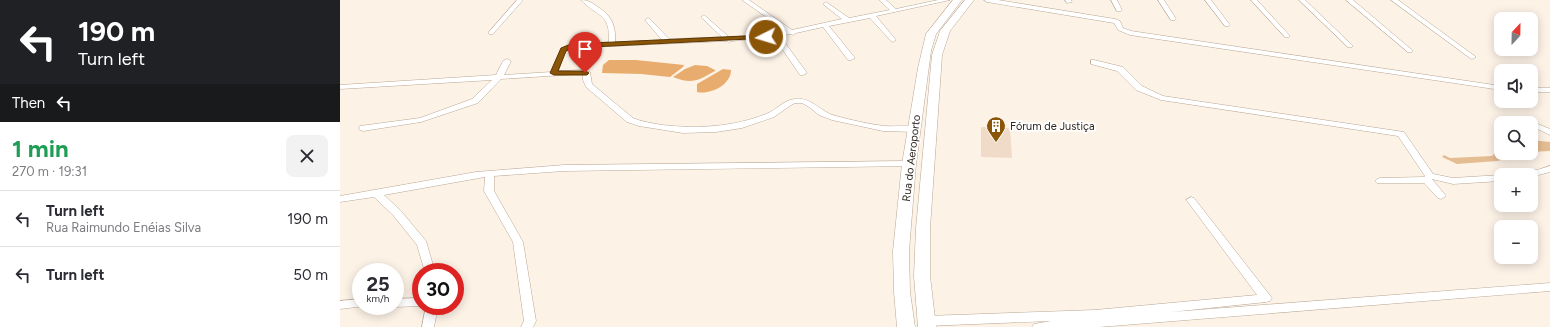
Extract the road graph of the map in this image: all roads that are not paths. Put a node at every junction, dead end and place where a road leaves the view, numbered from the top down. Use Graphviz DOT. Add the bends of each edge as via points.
graph roads {
  1 [pos="520,0"];
  2 [pos="584,0"];
  3 [pos="745,0"];
  4 [pos="882,0"];
  5 [pos="946,0"];
  6 [pos="958,0"];
  7 [pos="970,0"];
  8 [pos="987,0"];
  9 [pos="1114,0"];
  10 [pos="1161,0"];
  11 [pos="1208,0"];
  12 [pos="1254,0"];
  13 [pos="1302,0"];
  14 [pos="1349,0"];
  15 [pos="1394,0"];
  16 [pos="826,4"];
  17 [pos="894,10"];
  18 [pos="1119,10"];
  19 [pos="871,15"];
  20 [pos="704,17"];
  21 [pos="949,17"];
  22 [pos="1173,19"];
  23 [pos="648,20"];
  24 [pos="847,20"];
  25 [pos="1227,25"];
  26 [pos="825,26"];
  27 [pos="792,32"];
  28 [pos="491,33"];
  29 [pos="776,36"];
  30 [pos="1287,36"];
  31 [pos="729,40"];
  32 [pos="893,40"];
  33 [pos="668,42"];
  34 [pos="612,45"];
  35 [pos="1350,46"];
  36 [pos="1410,51"];
  37 [pos="1472,57"];
  38 [pos="851,58"];
  39 [pos="507,61"];
  40 [pos="1094,62"];
  41 [pos="554,73"];
  42 [pos="803,73"];
  43 [pos="499,77"];
  44 [pos="340,87"];
  45 [pos="1494,87"];
  46 [pos="1538,90"];
  47 [pos="1550,90"];
  48 [pos="1538,126"];
  49 [pos="363,128"];
  50 [pos="914,129"];
  51 [pos="1550,132"];
  52 [pos="909,164"];
  53 [pos="1550,169"];
  54 [pos="1538,173"];
  55 [pos="490,174"];
  56 [pos="1428,178"];
  57 [pos="1494,178"];
  58 [pos="1380,181"];
  59 [pos="926,184"];
  60 [pos="907,185"];
  61 [pos="377,194"];
  62 [pos="1441,196"];
  63 [pos="340,199"];
  64 [pos="1191,200"];
  65 [pos="427,263"];
  66 [pos="1550,287"];
  67 [pos="352,304"];
  68 [pos="340,305"];
  69 [pos="430,315"];
  70 [pos="927,324"];
  71 [pos="428,327"];
  72 [pos="527,327"];
  73 [pos="906,327"];
  74 [pos="1038,327"];
  1 -- 28 [label="street"];
  2 -- 34 [label="street" via="608,17 612,25"];
  3 -- 27 [label="street"];
  4 -- 17 [label="street"];
  5 -- 17 [label="street"];
  6 -- 21 [label="main road, Rua do Aeroporto"];
  7 -- 21 [label="main road, Rua do Aeroporto"];
  8 -- 45 [label="street" via="1114,21 1118,22 1120,29 1130,33"];
  9 -- 18 [label="street"];
  10 -- 22 [label="street"];
  11 -- 25 [label="street"];
  12 -- 30 [label="street"];
  13 -- 35 [label="street"];
  14 -- 36 [label="street"];
  15 -- 37 [label="street"];
  16 -- 24 [label="street"];
  17 -- 19 [label="street"];
  19 -- 24 [label="street"];
  19 -- 32 [label="street"];
  20 -- 31 [label="street"];
  21 -- 50 [label="main road, Rua do Aeroporto" via="931,34 926,50"];
  21 -- 59 [label="main road, Rua do Aeroporto" via="937,55"];
  23 -- 33 [label="street"];
  24 -- 26 [label="street"];
  26 -- 27 [label="street"];
  26 -- 38 [label="street"];
  27 -- 29 [label="street"];
  29 -- 31 [label="street"];
  29 -- 42 [label="street"];
  31 -- 33 [label="street"];
  33 -- 34 [label="street"];
  34 -- 41 [label="street" via="567,47 563,50"];
  39 -- 43 [label="street"];
  40 -- 56 [label="street" via="1120,69 1139,88 1161,98 1401,134"];
  41 -- 43 [label="street"];
  41 -- 50 [label="street" via="587,74 586,80 589,84 638,124 683,130 739,126 772,115 795,101 812,105 832,118 883,128"];
  43 -- 44 [label="street"];
  43 -- 49 [label="street" via="475,101 421,120"];
  46 -- 47 [label="street"];
  48 -- 51 [label="street"];
  50 -- 52 [label="main road, Rua do Aeroporto"];
  52 -- 55 [label="street" via="622,166"];
  52 -- 60 [label="main road, Rua do Aeroporto"];
  53 -- 54 [label="street"];
  55 -- 61 [label="street"];
  55 -- 72 [label="street" via="489,191 518,242 530,321"];
  56 -- 57 [label="street" via="1453,181"];
  56 -- 58 [label="street"];
  56 -- 62 [label="street"];
  59 -- 60 [label="main road"];
  59 -- 70 [label="main road, Rua do Aeroporto" via="922,276"];
  60 -- 73 [label="main road, Rua do Aeroporto" via="901,251"];
  61 -- 63 [label="street"];
  61 -- 65 [label="street" via="398,213 422,244"];
  64 -- 70 [label="street" via="1266,298 1095,315"];
  66 -- 74 [label="street"];
  67 -- 68 [label="street"];
  69 -- 71 [label="street"];
}
